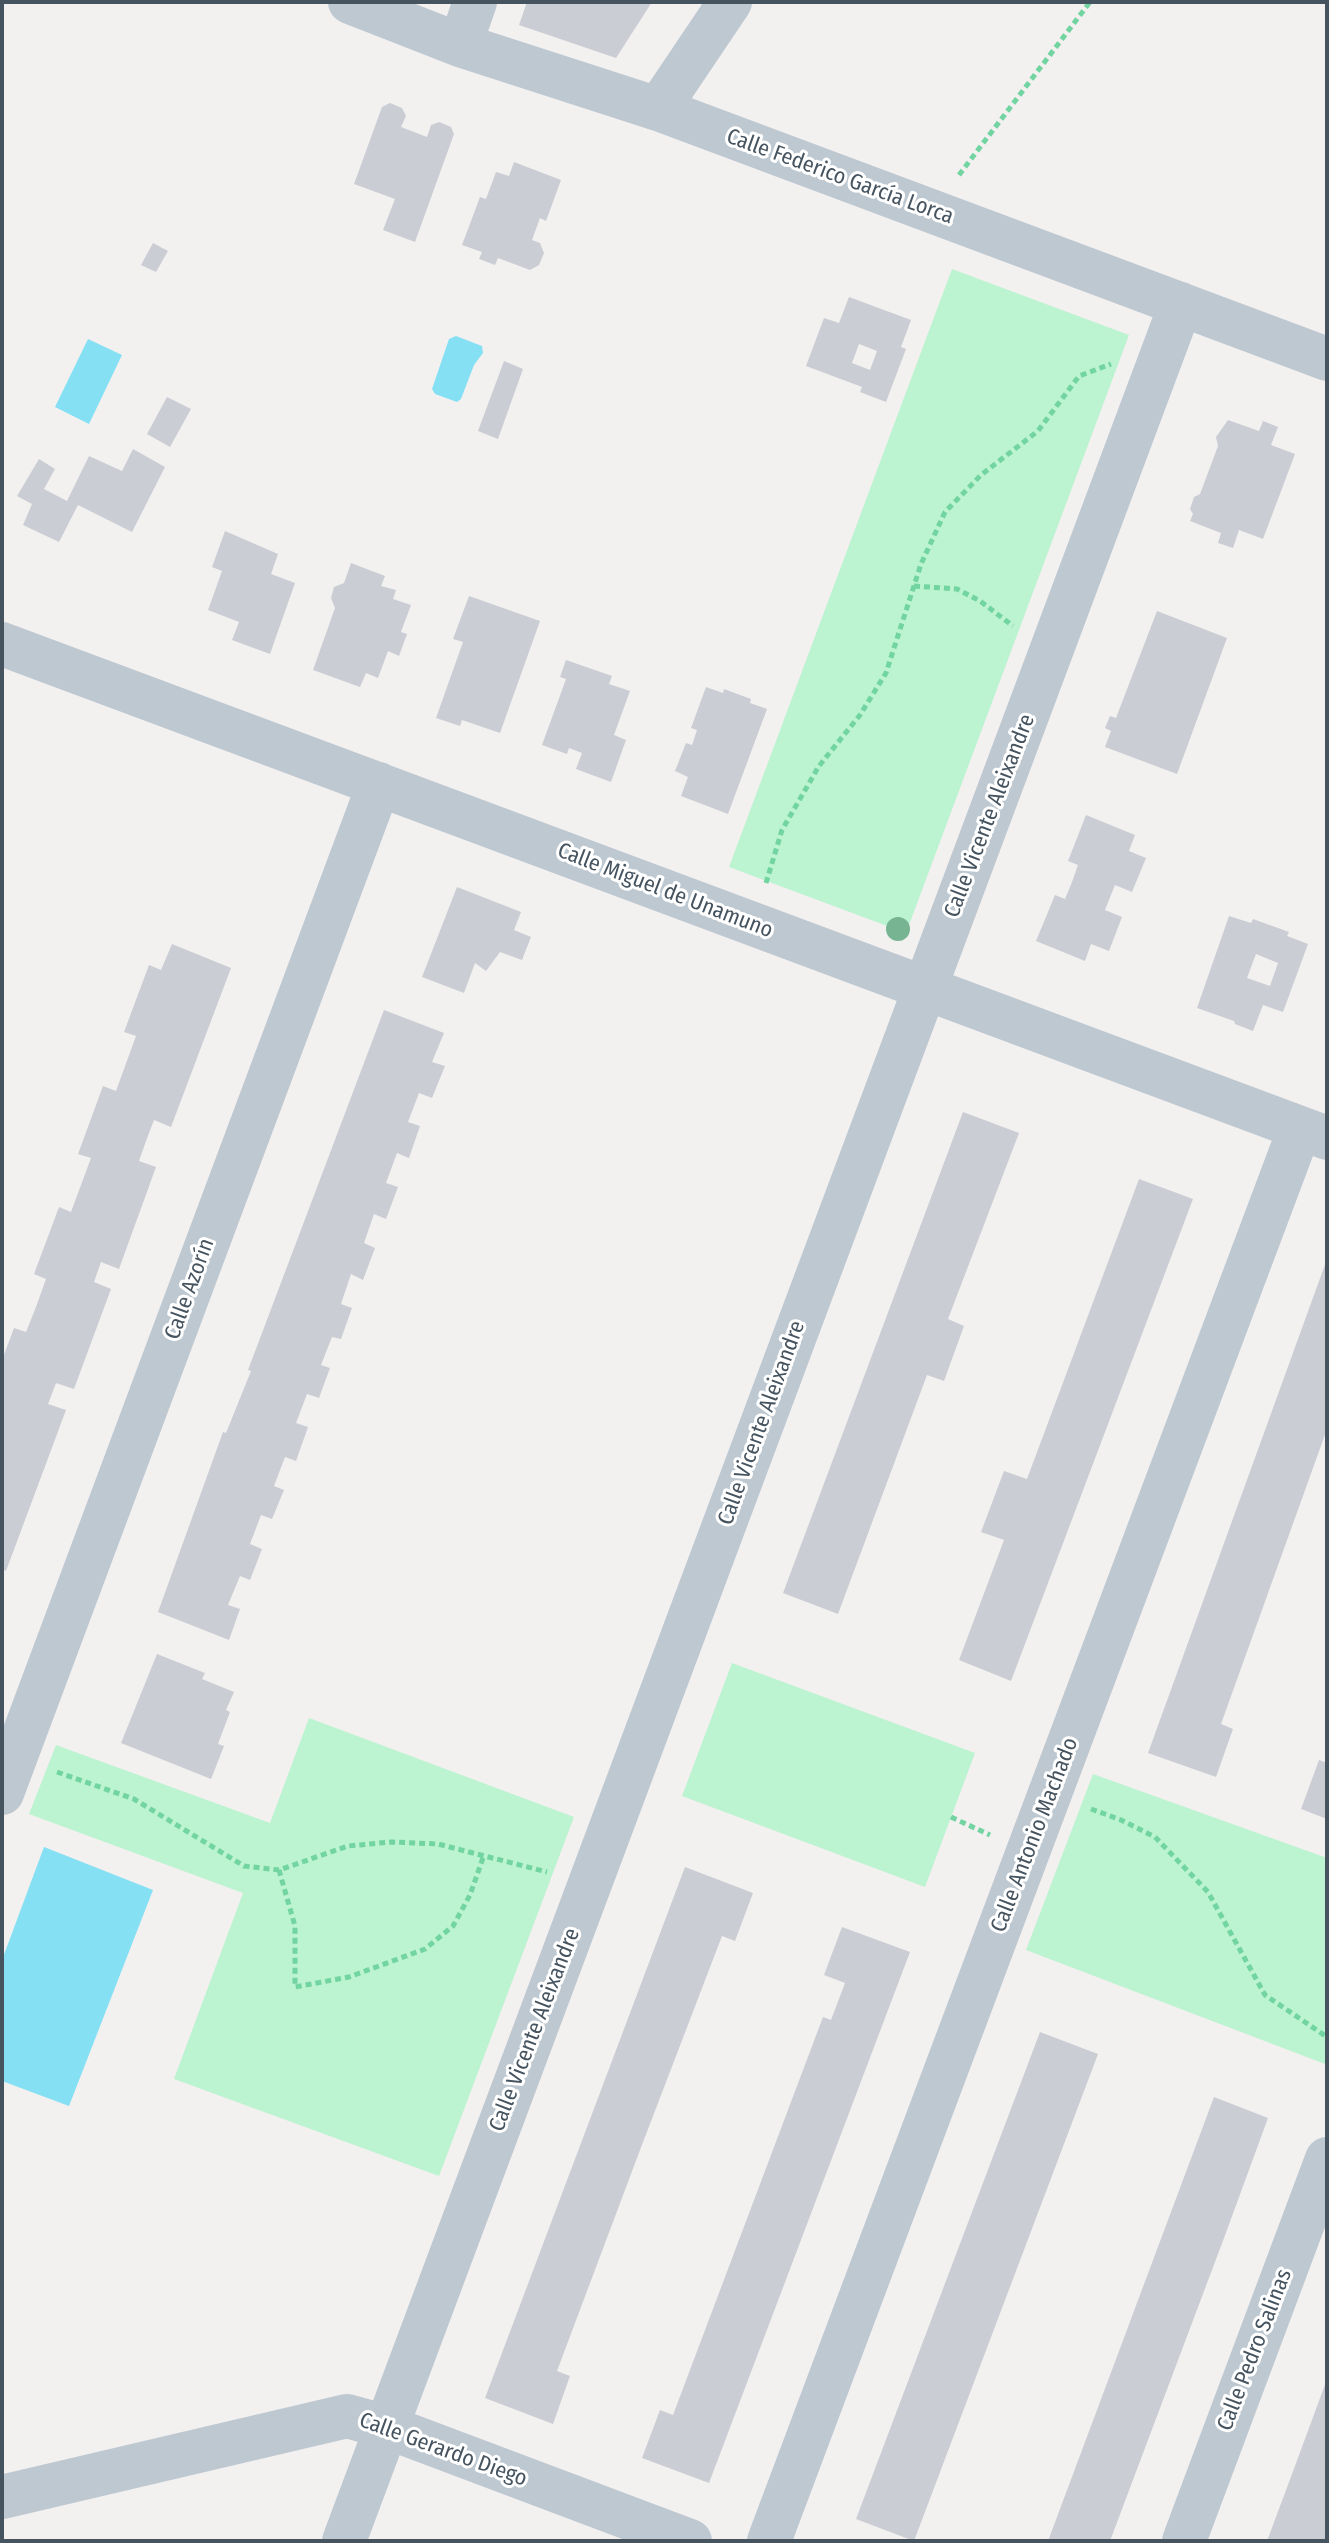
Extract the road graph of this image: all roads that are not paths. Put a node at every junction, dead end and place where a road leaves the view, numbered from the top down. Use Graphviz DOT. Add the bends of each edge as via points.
graph roads {
  1 [pos="350,2"];
  2 [pos="475,2"];
  3 [pos="730,2"];
  4 [pos="460,45"];
  5 [pos="658,109"];
  6 [pos="1174,323"];
  7 [pos="1327,359"];
  8 [pos="2,644"];
  9 [pos="379,784"];
  10 [pos="925,989"];
  11 [pos="1314,1133"];
  12 [pos="9,1775"];
  13 [pos="1327,2159"];
  14 [pos="387,2427"];
  15 [pos="2,2497"];
  16 [pos="344,2541"];
  17 [pos="690,2541"];
  18 [pos="769,2541"];
  19 [pos="1184,2541"];
  1 -- 4 [label="street, Calle Federico García Lorca"];
  2 -- 4 [label="street"];
  3 -- 5 [label="street"];
  4 -- 5 [label="street, Calle Federico García Lorca"];
  5 -- 6 [label="street, Calle Federico García Lorca" via="932,211"];
  6 -- 7 [label="street, Calle Federico García Lorca"];
  6 -- 10 [label="street, Calle Vicente Aleixandre"];
  8 -- 9 [label="street, Calle Miguel de Unamuno"];
  9 -- 10 [label="street, Calle Miguel de Unamuno"];
  9 -- 12 [label="street, Calle Azorín"];
  10 -- 11 [label="street, Calle Miguel de Unamuno"];
  10 -- 14 [label="street, Calle Vicente Aleixandre"];
  11 -- 18 [label="street, Calle Antonio Machado" via="1050,1795"];
  13 -- 19 [label="street, Calle Pedro Salinas"];
  14 -- 15 [label="street, Calle Gerardo Diego" via="347,2416"];
  14 -- 16 [label="street, Calle Vicente Aleixandre"];
  14 -- 17 [label="street, Calle Gerardo Diego"];
}
